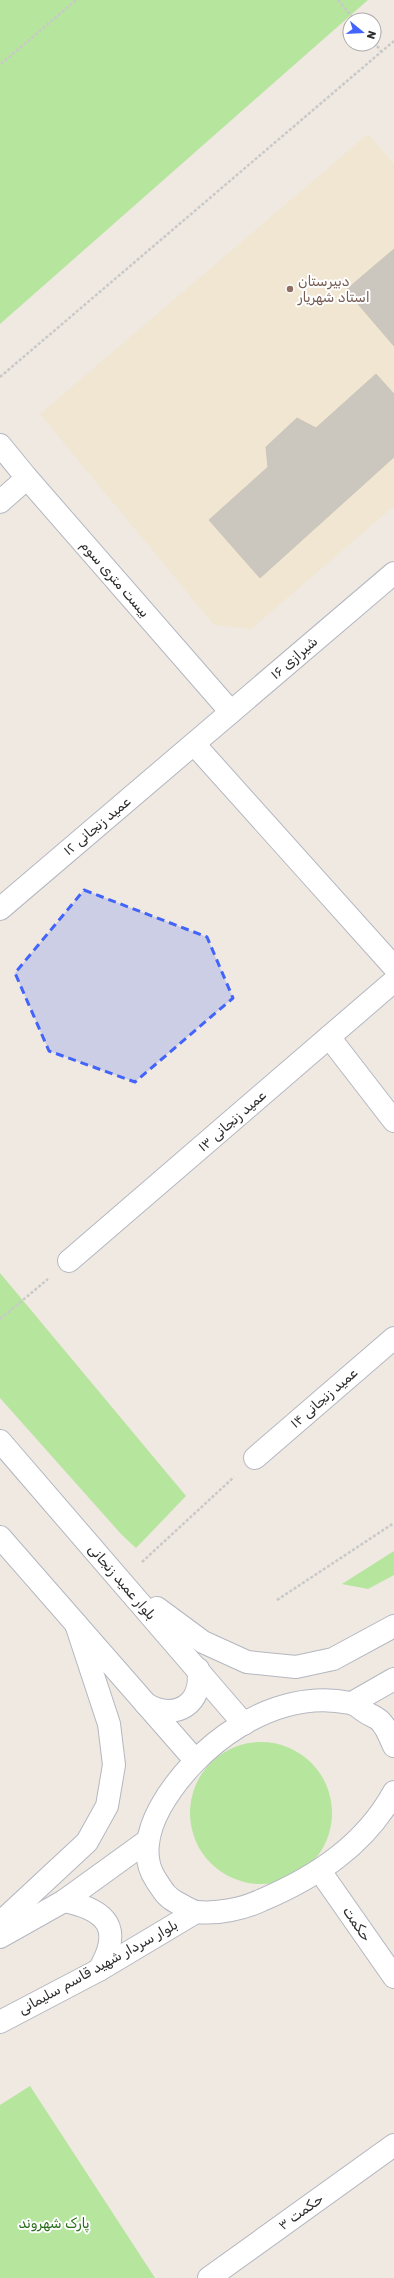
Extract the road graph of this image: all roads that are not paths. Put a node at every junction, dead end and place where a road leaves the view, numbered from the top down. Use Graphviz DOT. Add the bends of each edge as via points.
graph roads {
  1 [pos="0,445"];
  2 [pos="27,478"];
  3 [pos="0,502"];
  4 [pos="394,573"];
  5 [pos="232,712"];
  6 [pos="194,744"];
  7 [pos="0,909"];
  8 [pos="394,967"];
  9 [pos="394,981"];
  10 [pos="329,1037"];
  11 [pos="394,1121"];
  12 [pos="70,1261"];
  13 [pos="394,1338"];
  14 [pos="0,1441"];
  15 [pos="255,1458"];
  16 [pos="0,1537"];
  17 [pos="121,1582"];
  18 [pos="76,1624"];
  19 [pos="394,1626"];
  20 [pos="198,1669"];
  21 [pos="394,1679"];
  22 [pos="352,1703"];
  23 [pos="146,1704"];
  24 [pos="244,1724"];
  25 [pos="394,1746"];
  26 [pos="195,1760"];
  27 [pos="394,1792"];
  28 [pos="147,1841"];
  29 [pos="320,1871"];
  30 [pos="64,1902"];
  31 [pos="196,1912"];
  32 [pos="0,1923"];
  33 [pos="0,1937"];
  34 [pos="99,1970"];
  35 [pos="394,1977"];
  36 [pos="0,2022"];
  37 [pos="394,2145"];
  38 [pos="209,2278"];
  1 -- 2 [label="main road, بیست متری سوم"];
  2 -- 3 [label="main road"];
  2 -- 5 [label="main road, بیست متری سوم"];
  4 -- 5 [label="main road, شیرازی ۱۶"];
  5 -- 6 [label="main road, شیرازی ۱۶"];
  6 -- 7 [label="main road, عمید زنجانی ۱۲"];
  6 -- 8 [label="main road"];
  9 -- 10 [label="main road, عمید زنجانی ۱۳"];
  10 -- 11 [label="main road"];
  10 -- 12 [label="main road, عمید زنجانی ۱۳"];
  13 -- 15 [label="main road, عمید زنجانی ۱۴"];
  14 -- 17 [label="main road, بلوار عمید زنجانی"];
  16 -- 18 [label="main road"];
  17 -- 19 [label="main road" via="203,1642 247,1662 296,1667 333,1659"];
  17 -- 20 [label="main road, بلوار عمید زنجانی"];
  18 -- 23 [label="main road"];
  18 -- 32 [label="main road" via="109,1724 114,1765 107,1806 87,1842"];
  20 -- 23 [label="main road" via="199,1687 195,1696 182,1709 163,1712"];
  20 -- 24 [label="main road, بلوار عمید زنجانی"];
  21 -- 22 [label="main road"];
  22 -- 24 [label="main road" via="320,1700 294,1705"];
  22 -- 25 [label="main road" via="381,1722"];
  23 -- 26 [label="main road"];
  24 -- 26 [label="main road" via="221,1738"];
  26 -- 28 [label="main road" via="171,1789 153,1821"];
  27 -- 29 [label="main road" via="383,1812 364,1834"];
  28 -- 30 [label="main road"];
  28 -- 31 [label="main road" via="150,1872 168,1898"];
  29 -- 31 [label="main road" via="290,1889 258,1902 224,1911"];
  29 -- 35 [label="main road, حکمت"];
  30 -- 33 [label="main road"];
  30 -- 34 [label="main road" via="83,1905 103,1915 111,1934 109,1953"];
  31 -- 34 [label="main road, بلوار سردار شهید قاسم سلیمانی"];
  34 -- 36 [label="main road, بلوار سردار شهید قاسم سلیمانی"];
  37 -- 38 [label="main road, حکمت ۳"];
}
